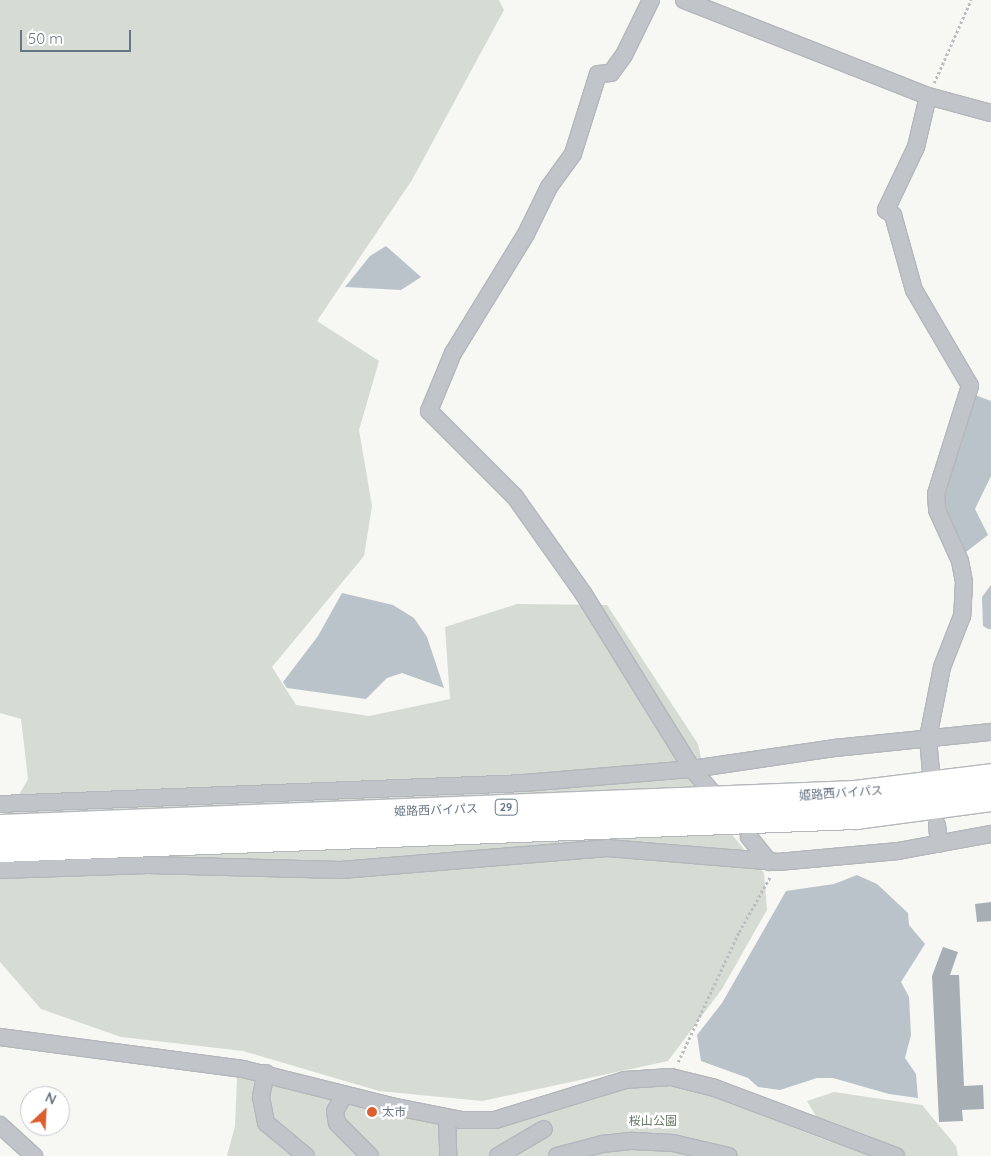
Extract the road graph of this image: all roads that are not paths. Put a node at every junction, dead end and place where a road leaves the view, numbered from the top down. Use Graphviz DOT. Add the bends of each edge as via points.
graph roads {
  1 [pos="651,0"];
  2 [pos="684,0"];
  3 [pos="928,96"];
  4 [pos="991,113"];
  5 [pos="991,732"];
  6 [pos="928,738"];
  7 [pos="692,769"];
  8 [pos="932,770"];
  9 [pos="991,776"];
  10 [pos="710,790"];
  11 [pos="991,798"];
  12 [pos="0,804"];
  13 [pos="937,825"];
  14 [pos="991,834"];
  15 [pos="10,837"];
  16 [pos="749,837"];
  17 [pos="939,844"];
  18 [pos="773,862"];
  19 [pos="0,870"];
  20 [pos="0,1037"];
  21 [pos="266,1073"];
  22 [pos="344,1095"];
  23 [pos="447,1118"];
  24 [pos="0,1125"];
  25 [pos="544,1129"];
  26 [pos="364,1154"];
  27 [pos="34,1156"];
  28 [pos="306,1156"];
  29 [pos="448,1156"];
  30 [pos="498,1156"];
  31 [pos="557,1156"];
  32 [pos="729,1156"];
  33 [pos="896,1156"];
  1 -- 7 [label="street" via="624,55 611,73 598,74 573,154 549,187 526,234 453,353 430,411 515,497 584,593"];
  2 -- 3 [label="street"];
  3 -- 4 [label="street"];
  3 -- 6 [label="street" via="916,147 886,210 893,215 914,290 970,386 936,494 937,510 960,561 964,582 962,616 942,667"];
  5 -- 6 [label="street"];
  6 -- 7 [label="street"];
  6 -- 8 [label="street"];
  7 -- 10 [label="street"];
  7 -- 12 [label="street" via="524,783"];
  9 -- 15 [label="highway, 姫路西バイパス / 29" via="855,794"];
  11 -- 15 [label="highway, 姫路西バイパス / 29" via="846,817"];
  13 -- 17 [label="street"];
  14 -- 17 [label="street"];
  16 -- 18 [label="street"];
  17 -- 18 [label="street"];
  18 -- 19 [label="street" via="608,848 341,870 148,865"];
  20 -- 21 [label="street"];
  21 -- 22 [label="street"];
  21 -- 28 [label="street" via="261,1097 266,1123"];
  22 -- 23 [label="street"];
  22 -- 26 [label="street" via="334,1111 336,1123"];
  23 -- 29 [label="street"];
  23 -- 33 [label="street" via="496,1120 625,1080 670,1077 715,1088"];
  24 -- 27 [label="street"];
  25 -- 30 [label="street"];
  31 -- 32 [label="street" via="602,1144 632,1141 673,1142"];
}
